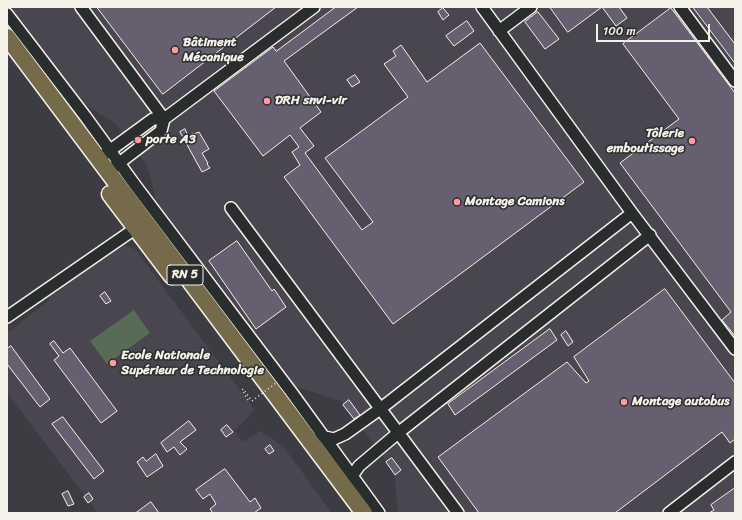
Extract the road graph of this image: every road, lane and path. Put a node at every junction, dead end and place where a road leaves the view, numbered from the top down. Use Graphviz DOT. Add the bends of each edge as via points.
graph roads {
  1 [pos="81,7"];
  2 [pos="314,7"];
  3 [pos="482,7"];
  4 [pos="531,7"];
  5 [pos="680,7"];
  6 [pos="7,14"];
  7 [pos="499,31"];
  8 [pos="7,36"];
  9 [pos="7,54"];
  10 [pos="735,81"];
  11 [pos="164,119"];
  12 [pos="109,161"];
  13 [pos="231,208"];
  14 [pos="632,213"];
  15 [pos="136,228"];
  16 [pos="650,235"];
  17 [pos="7,317"];
  18 [pos="735,349"];
  19 [pos="276,383"];
  20 [pos="248,400"];
  21 [pos="380,409"];
  22 [pos="297,425"];
  23 [pos="398,433"];
  24 [pos="324,437"];
  25 [pos="735,462"];
  26 [pos="352,476"];
  27 [pos="357,510"];
  28 [pos="379,513"];
  29 [pos="458,513"];
  30 [pos="669,513"];
  1 -- 11 [label="street"];
  2 -- 11 [label="street"];
  3 -- 7 [label="street"];
  4 -- 7 [label="street"];
  5 -- 10 [label="street"];
  6 -- 12 [label="street" via="85,116"];
  7 -- 14 [label="street"];
  8 -- 12 [label="highway, RN 5"];
  9 -- 15 [label="highway, RN 5"];
  11 -- 12 [label="street" via="161,131"];
  12 -- 22 [label="highway, RN 5"];
  12 -- 24 [label="street"];
  13 -- 21 [label="street"];
  14 -- 16 [label="street"];
  14 -- 21 [label="street"];
  15 -- 17 [label="street"];
  15 -- 27 [label="highway, RN 5"];
  16 -- 18 [label="street"];
  16 -- 23 [label="street"];
  19 -- 20 [label="path, bridge" via="252,401 243,389"];
  21 -- 23 [label="street"];
  21 -- 24 [label="street" via="345,434 334,439"];
  22 -- 24 [label="street"];
  22 -- 27 [label="highway, RN 5"];
  23 -- 26 [label="street" via="359,466"];
  23 -- 29 [label="street"];
  24 -- 26 [label="street"];
  25 -- 30 [label="street"];
  26 -- 27 [label="street"];
  26 -- 28 [label="street"];
}
